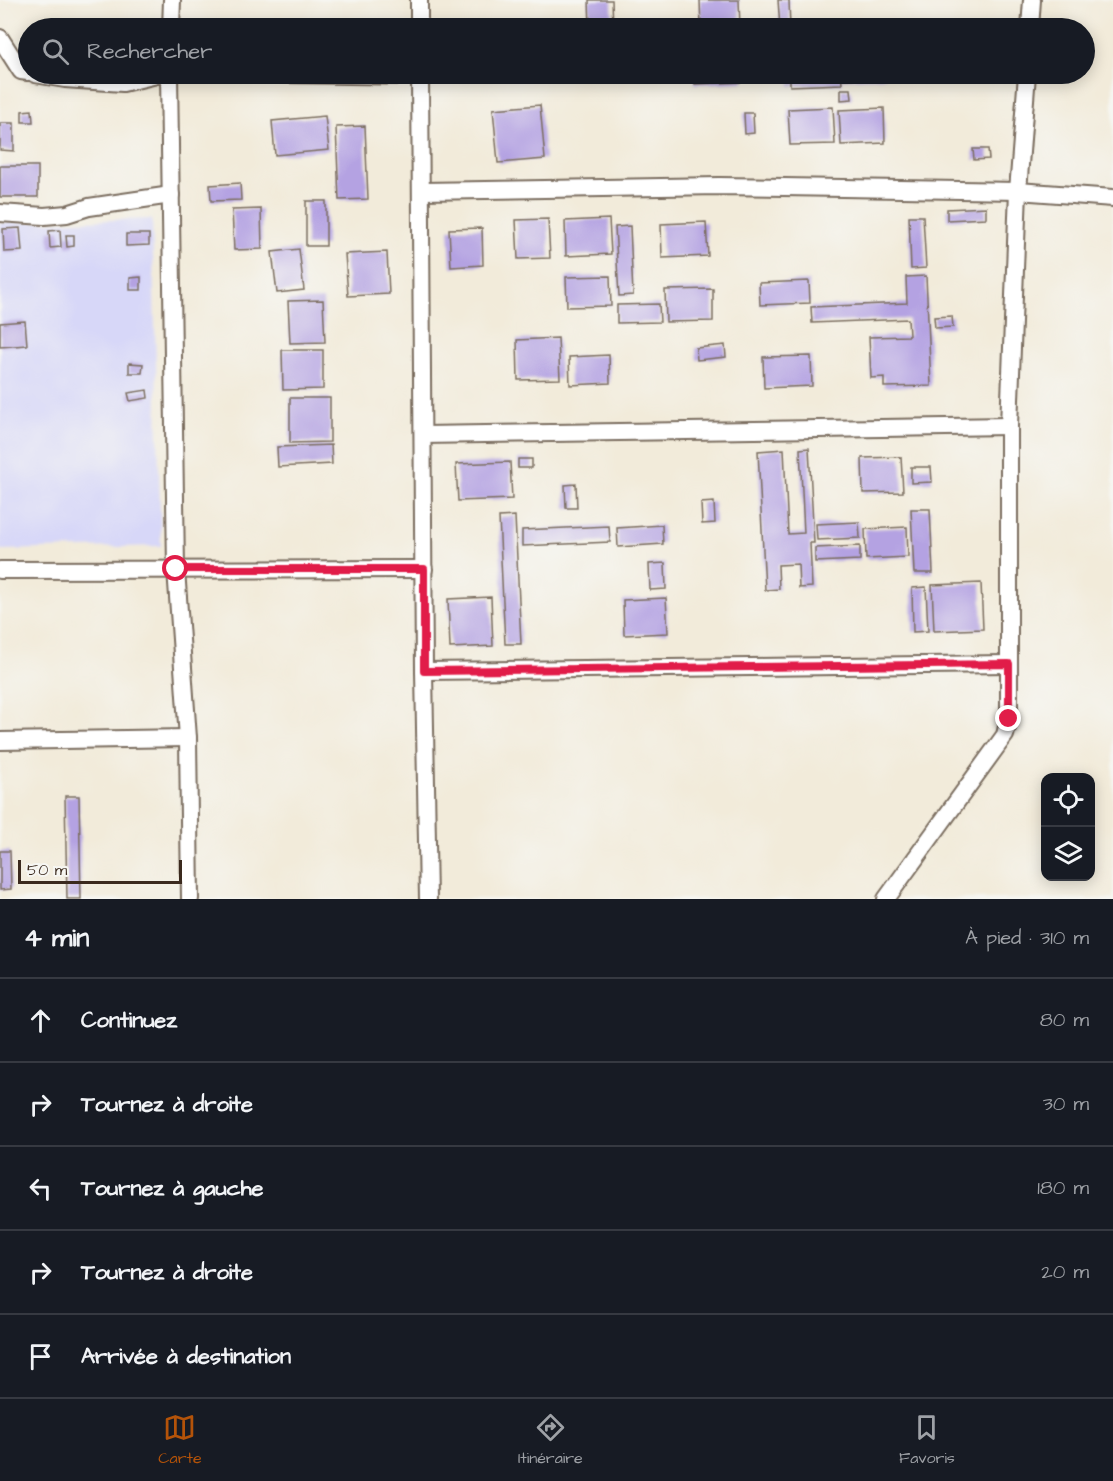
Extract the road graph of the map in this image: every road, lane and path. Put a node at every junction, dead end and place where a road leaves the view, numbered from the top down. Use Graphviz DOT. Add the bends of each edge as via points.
graph roads {
  1 [pos="172,0"];
  2 [pos="419,0"];
  3 [pos="1032,0"];
  4 [pos="171,18"];
  5 [pos="419,18"];
  6 [pos="1031,18"];
  7 [pos="0,38"];
  8 [pos="18,66"];
  9 [pos="169,84"];
  10 [pos="420,84"];
  11 [pos="1026,84"];
  12 [pos="422,191"];
  13 [pos="1018,191"];
  14 [pos="171,195"];
  15 [pos="1113,198"];
  16 [pos="0,213"];
  17 [pos="1009,426"];
  18 [pos="423,435"];
  19 [pos="176,569"];
  20 [pos="424,569"];
  21 [pos="0,570"];
  22 [pos="1009,664"];
  23 [pos="424,671"];
  24 [pos="188,738"];
  25 [pos="0,741"];
  26 [pos="190,899"];
  27 [pos="428,899"];
  28 [pos="886,899"];
  1 -- 4 [label="street"];
  2 -- 5 [label="street"];
  3 -- 6 [label="street"];
  7 -- 8 [label="street"];
  9 -- 14 [label="street"];
  10 -- 12 [label="street"];
  11 -- 13 [label="street"];
  12 -- 13 [label="street" via="719,186"];
  12 -- 18 [label="street"];
  13 -- 15 [label="street"];
  13 -- 17 [label="street"];
  14 -- 16 [label="street" via="67,214"];
  14 -- 19 [label="street"];
  17 -- 18 [label="street"];
  17 -- 22 [label="street"];
  18 -- 20 [label="street"];
  19 -- 20 [label="street"];
  19 -- 21 [label="street"];
  19 -- 24 [label="street"];
  20 -- 23 [label="street"];
  22 -- 23 [label="street"];
  22 -- 28 [label="street" via="1010,707 1005,735"];
  23 -- 27 [label="street"];
  24 -- 25 [label="street"];
  24 -- 26 [label="street"];
}
